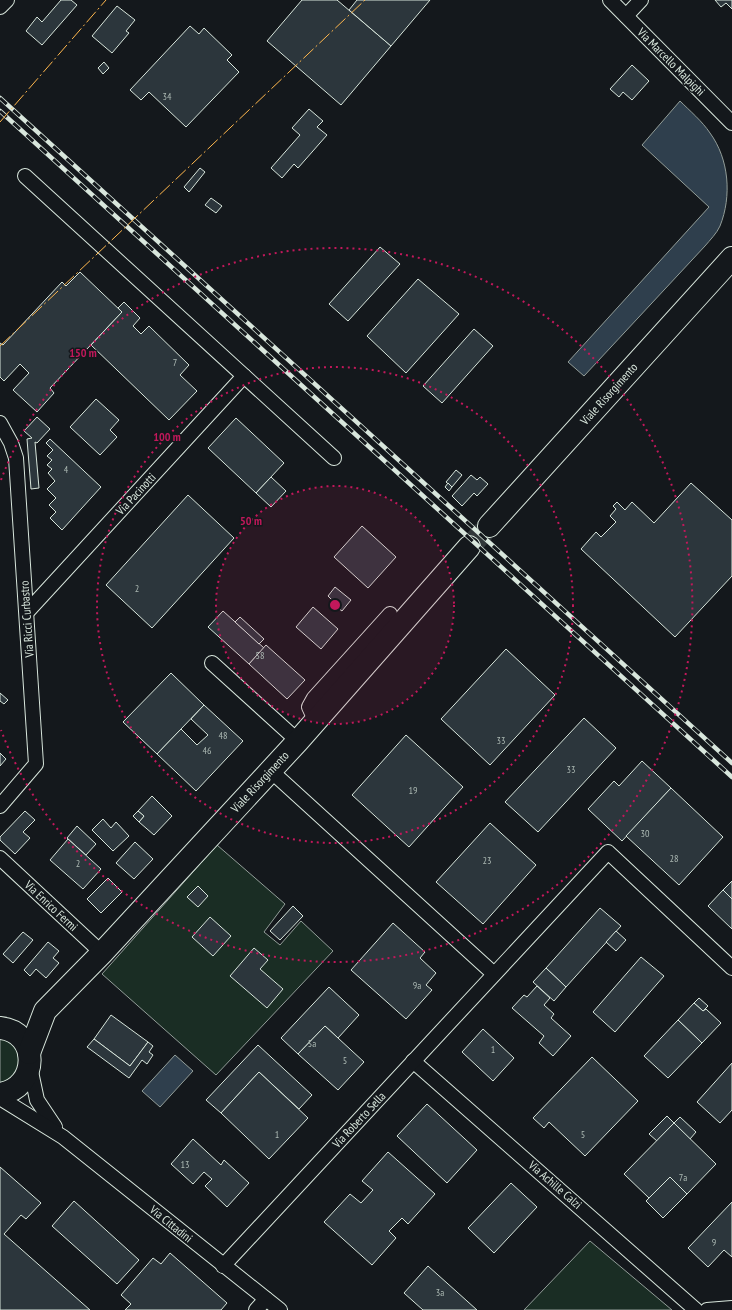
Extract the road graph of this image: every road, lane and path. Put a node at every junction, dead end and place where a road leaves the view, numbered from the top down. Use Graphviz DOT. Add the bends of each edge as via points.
graph roads {
  1 [pos="7,0"];
  2 [pos="610,0"];
  3 [pos="641,0"];
  4 [pos="0,7"];
  5 [pos="626,16"];
  6 [pos="732,123"];
  7 [pos="25,176"];
  8 [pos="731,258"];
  9 [pos="244,376"];
  10 [pos="0,423"];
  11 [pos="334,458"];
  12 [pos="489,526"];
  13 [pos="469,547"];
  14 [pos="27,612"];
  15 [pos="390,614"];
  16 [pos="212,663"];
  17 [pos="316,720"];
  18 [pos="298,741"];
  19 [pos="270,770"];
  20 [pos="0,806"];
  21 [pos="0,858"];
  22 [pos="102,953"];
  23 [pos="732,968"];
  24 [pos="494,974"];
  25 [pos="45,1011"];
  26 [pos="1,1028"];
  27 [pos="29,1060"];
  28 [pos="414,1061"];
  29 [pos="0,1094"];
  30 [pos="0,1098"];
  31 [pos="63,1137"];
  32 [pos="223,1266"];
  33 [pos="266,1299"];
  34 [pos="732,1308"];
  35 [pos="256,1310"];
  36 [pos="280,1310"];
  37 [pos="696,1310"];
  38 [pos="707,1310"];
  1 -- 4 [label="street"];
  2 -- 5 [label="street, Via Marcello Malpighi"];
  3 -- 5 [label="street"];
  5 -- 6 [label="street, Via Marcello Malpighi"];
  7 -- 9 [label="street"];
  8 -- 12 [label="main road, Viale Risorgimento"];
  9 -- 11 [label="street"];
  9 -- 14 [label="street, Via Pacinotti"];
  10 -- 14 [label="street, Via Ricci Curbastro" via="16,458"];
  13 -- 17 [label="main road, Viale Risorgimento"];
  14 -- 20 [label="street, Via Ricci Curbastro" via="36,764"];
  15 -- 17 [label="street" via="314,698 309,707"];
  16 -- 18 [label="street"];
  17 -- 18 [label="main road, Viale Risorgimento"];
  18 -- 19 [label="main road, Viale Risorgimento"];
  19 -- 22 [label="main road, Viale Risorgimento"];
  19 -- 24 [label="street"];
  21 -- 22 [label="street, Via Enrico Fermi"];
  22 -- 25 [label="main road, Viale Risorgimento"];
  23 -- 24 [label="street, Via Roberto Sella" via="608,852"];
  24 -- 28 [label="street, Via Roberto Sella"];
  25 -- 26 [label="main road, Viale Risorgimento"];
  25 -- 27 [label="main road, Viale Risorgimento"];
  26 -- 27 [label="main road" via="20,1037"];
  27 -- 29 [label="main road, Viale Risorgimento" via="23,1081 17,1088"];
  27 -- 31 [label="street, Via Cittadini" via="37,1100"];
  28 -- 32 [label="street, Via Roberto Sella"];
  28 -- 37 [label="street, Via Achille Calzi"];
  30 -- 31 [label="street, Via Cittadini"];
  31 -- 32 [label="street, Via Cittadini"];
  32 -- 33 [label="street, Via Cittadini"];
  33 -- 35 [label="street"];
  33 -- 36 [label="street, Via Cittadini"];
  34 -- 38 [label="street"];
}
